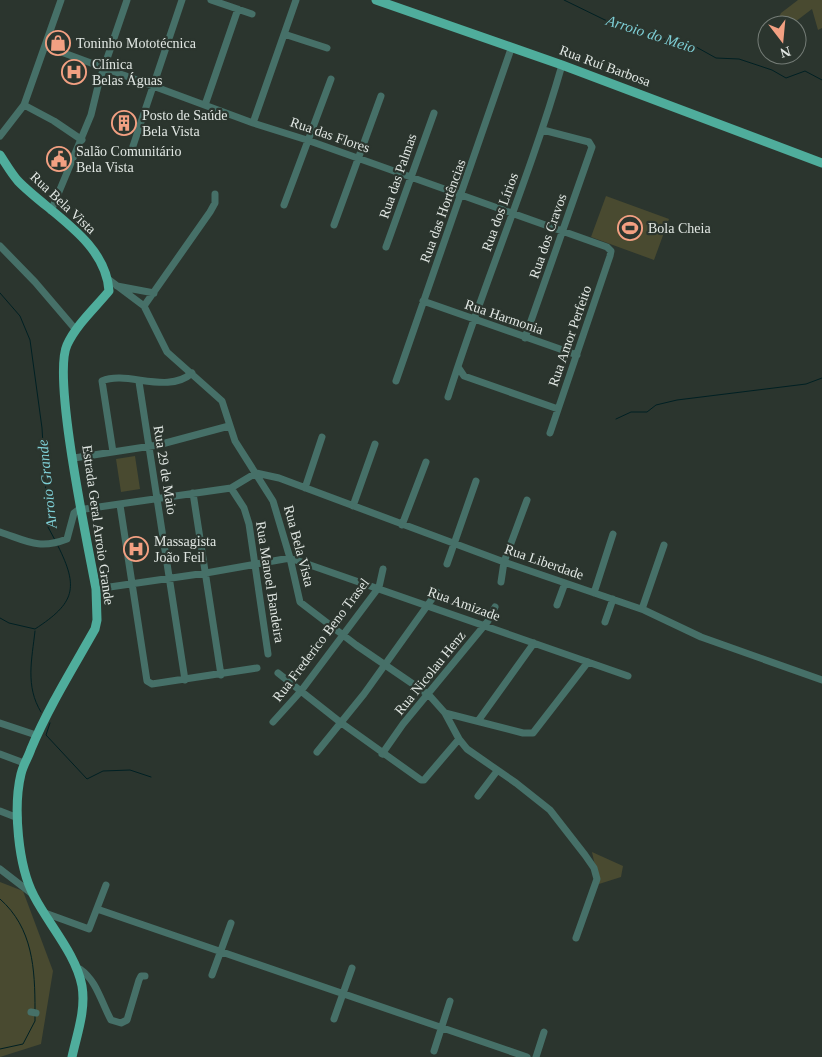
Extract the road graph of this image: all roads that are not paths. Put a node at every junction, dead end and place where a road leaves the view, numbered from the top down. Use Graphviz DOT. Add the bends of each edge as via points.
graph roads {
  1 [pos="61,0"];
  2 [pos="127,0"];
  3 [pos="182,0"];
  4 [pos="211,0"];
  5 [pos="296,0"];
  6 [pos="376,0"];
  7 [pos="238,9"];
  8 [pos="252,14"];
  9 [pos="284,34"];
  10 [pos="45,46"];
  11 [pos="327,48"];
  12 [pos="511,49"];
  13 [pos="562,64"];
  14 [pos="104,67"];
  15 [pos="330,78"];
  16 [pos="154,86"];
  17 [pos="381,96"];
  18 [pos="24,105"];
  19 [pos="205,105"];
  20 [pos="434,113"];
  21 [pos="253,123"];
  22 [pos="544,130"];
  23 [pos="0,136"];
  24 [pos="82,140"];
  25 [pos="307,140"];
  26 [pos="132,146"];
  27 [pos="0,155"];
  28 [pos="360,159"];
  29 [pos="822,163"];
  30 [pos="412,177"];
  31 [pos="215,194"];
  32 [pos="462,195"];
  33 [pos="284,205"];
  34 [pos="51,211"];
  35 [pos="513,213"];
  36 [pos="334,225"];
  37 [pos="562,231"];
  38 [pos="0,246"];
  39 [pos="386,247"];
  40 [pos="607,247"];
  41 [pos="108,279"];
  42 [pos="116,285"];
  43 [pos="154,293"];
  44 [pos="422,301"];
  45 [pos="144,306"];
  46 [pos="473,320"];
  47 [pos="76,330"];
  48 [pos="525,338"];
  49 [pos="577,356"];
  50 [pos="458,367"];
  51 [pos="192,373"];
  52 [pos="396,380"];
  53 [pos="140,382"];
  54 [pos="448,397"];
  55 [pos="558,409"];
  56 [pos="229,426"];
  57 [pos="550,433"];
  58 [pos="322,437"];
  59 [pos="375,444"];
  60 [pos="149,446"];
  61 [pos="113,452"];
  62 [pos="74,458"];
  63 [pos="426,462"];
  64 [pos="256,473"];
  65 [pos="476,482"];
  66 [pos="232,488"];
  67 [pos="305,488"];
  68 [pos="193,492"];
  69 [pos="157,497"];
  70 [pos="527,500"];
  71 [pos="120,505"];
  72 [pos="353,506"];
  73 [pos="82,509"];
  74 [pos="402,524"];
  75 [pos="0,532"];
  76 [pos="613,534"];
  77 [pos="454,544"];
  78 [pos="664,545"];
  79 [pos="290,558"];
  80 [pos="504,562"];
  81 [pos="256,564"];
  82 [pos="448,564"];
  83 [pos="383,569"];
  84 [pos="206,573"];
  85 [pos="170,579"];
  86 [pos="501,582"];
  87 [pos="133,583"];
  88 [pos="565,583"];
  89 [pos="379,587"];
  90 [pos="96,589"];
  91 [pos="437,592"];
  92 [pos="594,593"];
  93 [pos="613,599"];
  94 [pos="557,605"];
  95 [pos="430,606"];
  96 [pos="495,607"];
  97 [pos="642,609"];
  98 [pos="604,622"];
  99 [pos="485,625"];
  100 [pos="343,634"];
  101 [pos="534,643"];
  102 [pos="268,654"];
  103 [pos="588,662"];
  104 [pos="385,664"];
  105 [pos="256,668"];
  106 [pos="278,673"];
  107 [pos="220,675"];
  108 [pos="628,676"];
  109 [pos="184,680"];
  110 [pos="822,680"];
  111 [pos="301,691"];
  112 [pos="429,695"];
  113 [pos="445,713"];
  114 [pos="478,721"];
  115 [pos="273,722"];
  116 [pos="340,722"];
  117 [pos="0,723"];
  118 [pos="36,736"];
  119 [pos="459,739"];
  120 [pos="317,752"];
  121 [pos="0,754"];
  122 [pos="382,754"];
  123 [pos="24,763"];
  124 [pos="497,771"];
  125 [pos="478,796"];
  126 [pos="0,811"];
  127 [pos="18,818"];
  128 [pos="0,869"];
  129 [pos="106,885"];
  130 [pos="34,895"];
  131 [pos="97,909"];
  132 [pos="44,913"];
  133 [pos="231,923"];
  134 [pos="576,938"];
  135 [pos="221,951"];
  136 [pos="352,968"];
  137 [pos="77,970"];
  138 [pos="212,975"];
  139 [pos="145,976"];
  140 [pos="342,993"];
  141 [pos="450,1001"];
  142 [pos="334,1019"];
  143 [pos="441,1028"];
  144 [pos="544,1032"];
  145 [pos="434,1051"];
  146 [pos="72,1057"];
  147 [pos="527,1057"];
  148 [pos="536,1057"];
  1 -- 10 [label="street"];
  2 -- 14 [label="street"];
  3 -- 16 [label="street"];
  4 -- 7 [label="street"];
  5 -- 9 [label="street"];
  6 -- 12 [label="main road, Rua Ruí Barbosa"];
  7 -- 8 [label="street"];
  7 -- 19 [label="street"];
  9 -- 11 [label="street"];
  9 -- 21 [label="street"];
  10 -- 14 [label="street, Rua das Flores"];
  10 -- 18 [label="street"];
  12 -- 13 [label="main road, Rua Ruí Barbosa"];
  12 -- 32 [label="street, Rua das Hortências"];
  13 -- 22 [label="street, Rua dos Lírios"];
  13 -- 29 [label="main road, Rua Ruí Barbosa"];
  14 -- 16 [label="street, Rua das Flores"];
  14 -- 24 [label="street"];
  15 -- 25 [label="street"];
  16 -- 19 [label="street, Rua das Flores"];
  16 -- 26 [label="street"];
  17 -- 28 [label="street"];
  18 -- 23 [label="street"];
  18 -- 24 [label="street"];
  19 -- 21 [label="street, Rua das Flores"];
  20 -- 30 [label="street, Rua das Palmas"];
  21 -- 25 [label="street, Rua das Flores"];
  22 -- 35 [label="street, Rua dos Lírios"];
  22 -- 37 [label="street, Rua dos Cravos" via="589,142 592,147"];
  24 -- 34 [label="street"];
  25 -- 28 [label="street, Rua das Flores"];
  25 -- 33 [label="street"];
  27 -- 34 [label="main road, Rua Bela Vista" via="18,181"];
  28 -- 30 [label="street, Rua das Flores"];
  28 -- 36 [label="street"];
  30 -- 32 [label="street, Rua das Flores"];
  30 -- 39 [label="street, Rua das Palmas"];
  31 -- 43 [label="street" via="210,212"];
  32 -- 35 [label="street, Rua das Flores"];
  32 -- 44 [label="street, Rua das Hortências"];
  34 -- 41 [label="main road, Rua Bela Vista" via="84,237"];
  35 -- 37 [label="street, Rua das Flores"];
  35 -- 46 [label="street, Rua dos Lírios"];
  37 -- 40 [label="street, Rua das Flores"];
  37 -- 48 [label="street, Rua dos Cravos"];
  38 -- 47 [label="street"];
  40 -- 49 [label="street, Rua Amor Perfeito" via="611,251 610,256"];
  41 -- 42 [label="street, Rua Bela Vista"];
  41 -- 47 [label="main road, Estrada Geral Arroio Grande" via="109,291"];
  42 -- 43 [label="street"];
  42 -- 45 [label="street, Rua Bela Vista"];
  43 -- 45 [label="street"];
  44 -- 46 [label="street, Rua Harmonia"];
  44 -- 52 [label="street, Rua das Hortências"];
  45 -- 51 [label="street, Rua Bela Vista" via="167,352"];
  46 -- 48 [label="street, Rua Harmonia"];
  46 -- 50 [label="street, Rua dos Lírios"];
  47 -- 62 [label="main road, Estrada Geral Arroio Grande" via="64,357 65,396"];
  48 -- 49 [label="street, Rua Harmonia"];
  49 -- 55 [label="street, Rua Amor Perfeito"];
  50 -- 54 [label="street, Rua dos Lírios"];
  50 -- 55 [label="street" via="464,376"];
  51 -- 53 [label="street" via="181,381"];
  51 -- 56 [label="street, Rua Bela Vista" via="222,401"];
  53 -- 60 [label="street, Rua 29 de Maio"];
  53 -- 61 [label="street" via="112,378 102,380"];
  55 -- 57 [label="street, Rua Amor Perfeito"];
  56 -- 60 [label="street"];
  56 -- 64 [label="street, Rua Bela Vista"];
  58 -- 67 [label="street"];
  59 -- 72 [label="street"];
  60 -- 61 [label="street"];
  60 -- 69 [label="street, Rua 29 de Maio"];
  61 -- 62 [label="street"];
  62 -- 73 [label="main road, Estrada Geral Arroio Grande"];
  63 -- 74 [label="street"];
  64 -- 66 [label="street"];
  64 -- 67 [label="street, Rua Liberdade"];
  64 -- 79 [label="street, Rua Bela Vista" via="273,501"];
  65 -- 77 [label="street"];
  66 -- 68 [label="street"];
  66 -- 81 [label="street, Rua Manoel Bandeira" via="244,508"];
  67 -- 72 [label="street, Rua Liberdade"];
  68 -- 69 [label="street"];
  68 -- 84 [label="street"];
  69 -- 71 [label="street"];
  69 -- 85 [label="street, Rua 29 de Maio"];
  70 -- 80 [label="street"];
  71 -- 73 [label="street"];
  71 -- 87 [label="street"];
  72 -- 74 [label="street, Rua Liberdade"];
  73 -- 75 [label="street" via="74,512 67,539 50,544 42,546"];
  73 -- 90 [label="main road, Estrada Geral Arroio Grande"];
  74 -- 77 [label="street, Rua Liberdade"];
  76 -- 92 [label="street"];
  77 -- 80 [label="street, Rua Liberdade"];
  77 -- 82 [label="street"];
  78 -- 97 [label="street"];
  79 -- 81 [label="street"];
  79 -- 89 [label="street, Rua Amizade"];
  79 -- 100 [label="street, Rua Bela Vista" via="300,602"];
  80 -- 86 [label="street"];
  80 -- 88 [label="street, Rua Liberdade"];
  81 -- 84 [label="street"];
  81 -- 102 [label="street, Rua Manoel Bandeira"];
  83 -- 89 [label="street, Rua Frederico Beno Trasel"];
  84 -- 85 [label="street"];
  84 -- 107 [label="street"];
  85 -- 87 [label="street"];
  85 -- 109 [label="street, Rua 29 de Maio"];
  87 -- 90 [label="street"];
  87 -- 109 [label="street" via="146,677 152,684"];
  88 -- 92 [label="street, Rua Liberdade"];
  88 -- 94 [label="street"];
  89 -- 95 [label="street, Rua Amizade"];
  89 -- 100 [label="street, Rua Frederico Beno Trasel"];
  90 -- 118 [label="main road, Estrada Geral Arroio Grande" via="95,629"];
  91 -- 95 [label="street"];
  92 -- 93 [label="street, Rua Liberdade"];
  93 -- 97 [label="street, Rua Liberdade"];
  93 -- 98 [label="street"];
  95 -- 99 [label="street, Rua Amizade"];
  95 -- 104 [label="street"];
  96 -- 99 [label="street, Rua Nicolau Henz"];
  97 -- 110 [label="street, Rua Liberdade" via="701,637"];
  99 -- 101 [label="street, Rua Amizade"];
  99 -- 112 [label="street, Rua Nicolau Henz"];
  100 -- 104 [label="street, Rua Bela Vista"];
  100 -- 111 [label="street, Rua Frederico Beno Trasel"];
  101 -- 103 [label="street, Rua Amizade"];
  101 -- 114 [label="street"];
  103 -- 108 [label="street, Rua Amizade"];
  103 -- 114 [label="street" via="533,733"];
  104 -- 112 [label="street, Rua Bela Vista"];
  104 -- 116 [label="street"];
  105 -- 107 [label="street"];
  106 -- 111 [label="street"];
  107 -- 109 [label="street"];
  111 -- 115 [label="street, Rua Frederico Beno Trasel"];
  111 -- 116 [label="street"];
  112 -- 113 [label="street, Rua Bela Vista"];
  112 -- 122 [label="street, Rua Nicolau Henz"];
  113 -- 114 [label="street"];
  113 -- 119 [label="street, Rua Bela Vista"];
  116 -- 120 [label="street"];
  116 -- 122 [label="street"];
  117 -- 118 [label="street"];
  118 -- 123 [label="main road, Estrada Geral Arroio Grande"];
  119 -- 122 [label="street" via="424,780"];
  119 -- 124 [label="street, Rua Bela Vista"];
  121 -- 123 [label="street"];
  123 -- 127 [label="main road, Estrada Geral Arroio Grande"];
  124 -- 125 [label="street"];
  124 -- 134 [label="street, Rua Bela Vista" via="550,810 594,868 597,880"];
  126 -- 127 [label="street"];
  127 -- 130 [label="main road, Estrada Geral Arroio Grande" via="27,875"];
  128 -- 130 [label="street"];
  129 -- 131 [label="street"];
  130 -- 132 [label="main road, Estrada Geral Arroio Grande"];
  131 -- 132 [label="street" via="89,929"];
  131 -- 135 [label="street"];
  132 -- 137 [label="main road, Estrada Geral Arroio Grande"];
  133 -- 135 [label="street"];
  135 -- 138 [label="street"];
  135 -- 140 [label="street"];
  136 -- 140 [label="street"];
  137 -- 139 [label="street" via="85,972 94,984 111,1020 121,1023 127,1020 139,980"];
  137 -- 146 [label="main road, Estrada Geral Arroio Grande" via="83,999"];
  140 -- 142 [label="street"];
  140 -- 143 [label="street"];
  141 -- 143 [label="street"];
  143 -- 145 [label="street"];
  143 -- 147 [label="street"];
  144 -- 148 [label="street"];
}
